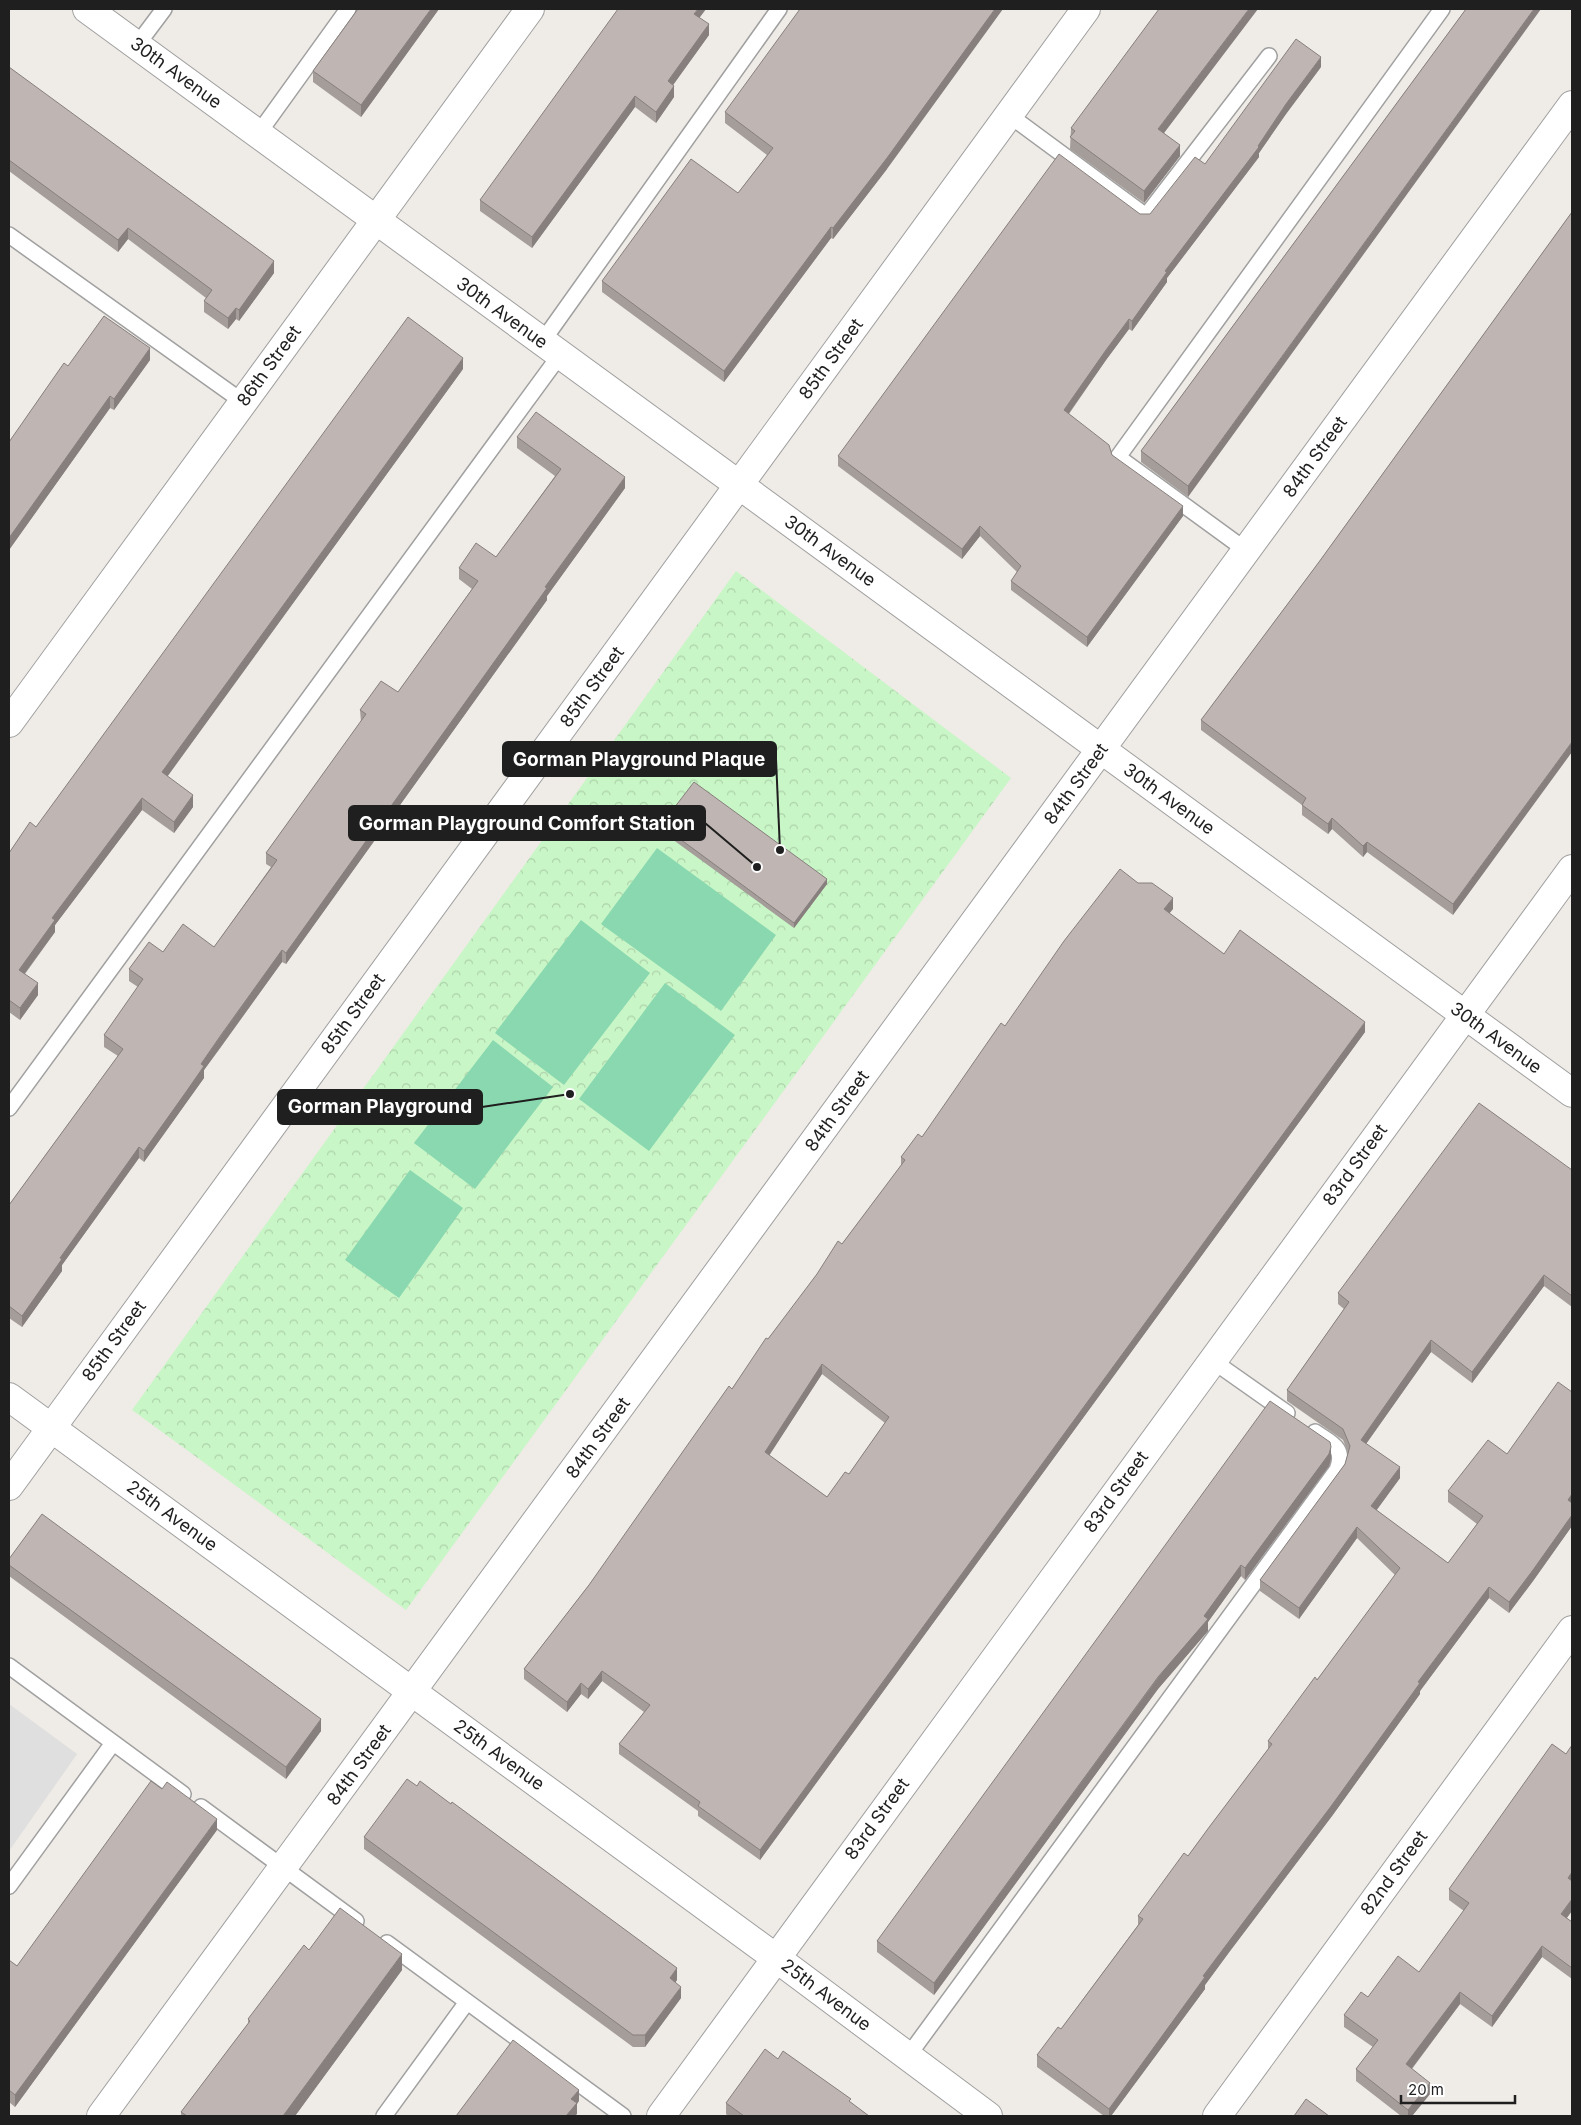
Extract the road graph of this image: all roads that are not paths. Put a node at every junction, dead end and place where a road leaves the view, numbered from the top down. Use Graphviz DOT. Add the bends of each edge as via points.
graph roads {
  1 [pos="87,9"];
  2 [pos="164,9"];
  3 [pos="348,9"];
  4 [pos="530,9"];
  5 [pos="779,9"];
  6 [pos="1086,9"];
  7 [pos="1442,9"];
  8 [pos="137,45"];
  9 [pos="1269,56"];
  10 [pos="1572,105"];
  11 [pos="1009,115"];
  12 [pos="258,134"];
  13 [pos="376,220"];
  14 [pos="9,235"];
  15 [pos="551,348"];
  16 [pos="243,402"];
  17 [pos="739,485"];
  18 [pos="1246,551"];
  19 [pos="9,723"];
  20 [pos="1101,750"];
  21 [pos="1572,869"];
  22 [pos="1465,1015"];
  23 [pos="1572,1093"];
  24 [pos="9,1108"];
  25 [pos="1213,1360"];
  26 [pos="9,1397"];
  27 [pos="51,1428"];
  28 [pos="9,1486"];
  29 [pos="1572,1630"];
  30 [pos="9,1666"];
  31 [pos="413,1692"];
  32 [pos="113,1743"];
  33 [pos="284,1867"];
  34 [pos="9,1886"];
  35 [pos="776,1958"];
  36 [pos="467,2002"];
  37 [pos="908,2056"];
  38 [pos="101,2116"];
  39 [pos="384,2116"];
  40 [pos="624,2116"];
  41 [pos="661,2116"];
  42 [pos="988,2116"];
  43 [pos="1216,2116"];
  1 -- 8 [label="street, 30th Avenue"];
  2 -- 8 [label="lane"];
  3 -- 12 [label="lane"];
  4 -- 13 [label="street, 86th Street"];
  5 -- 15 [label="lane"];
  6 -- 11 [label="street, 85th Street"];
  7 -- 18 [label="lane" via="1118,457"];
  8 -- 12 [label="street, 30th Avenue"];
  9 -- 11 [label="lane" via="1146,216"];
  10 -- 18 [label="street, 84th Street"];
  11 -- 17 [label="street, 85th Street"];
  12 -- 13 [label="street, 30th Avenue"];
  13 -- 15 [label="street, 30th Avenue"];
  13 -- 16 [label="street, 86th Street"];
  14 -- 16 [label="lane"];
  15 -- 17 [label="street, 30th Avenue"];
  15 -- 24 [label="lane"];
  16 -- 19 [label="street, 86th Street"];
  17 -- 20 [label="street, 30th Avenue"];
  17 -- 27 [label="street, 85th Street"];
  18 -- 20 [label="street, 84th Street"];
  20 -- 22 [label="street, 30th Avenue"];
  20 -- 31 [label="street, 84th Street"];
  21 -- 22 [label="street, 83rd Street"];
  22 -- 23 [label="street, 30th Avenue"];
  22 -- 25 [label="street, 83rd Street"];
  25 -- 35 [label="street, 83rd Street"];
  25 -- 37 [label="lane" via="1338,1448 1341,1459 1337,1470"];
  26 -- 27 [label="street, 25th Avenue"];
  27 -- 28 [label="street, 85th Street"];
  27 -- 31 [label="street, 25th Avenue"];
  29 -- 43 [label="street, 82nd Street"];
  30 -- 32 [label="lane"];
  31 -- 33 [label="street, 84th Street"];
  31 -- 35 [label="street, 25th Avenue"];
  32 -- 33 [label="lane"];
  32 -- 34 [label="lane"];
  33 -- 36 [label="lane"];
  33 -- 38 [label="street, 84th Street"];
  35 -- 37 [label="street, 25th Avenue"];
  35 -- 41 [label="street, 83rd Street"];
  36 -- 39 [label="lane"];
  36 -- 40 [label="lane"];
  37 -- 42 [label="street, 25th Avenue"];
}
